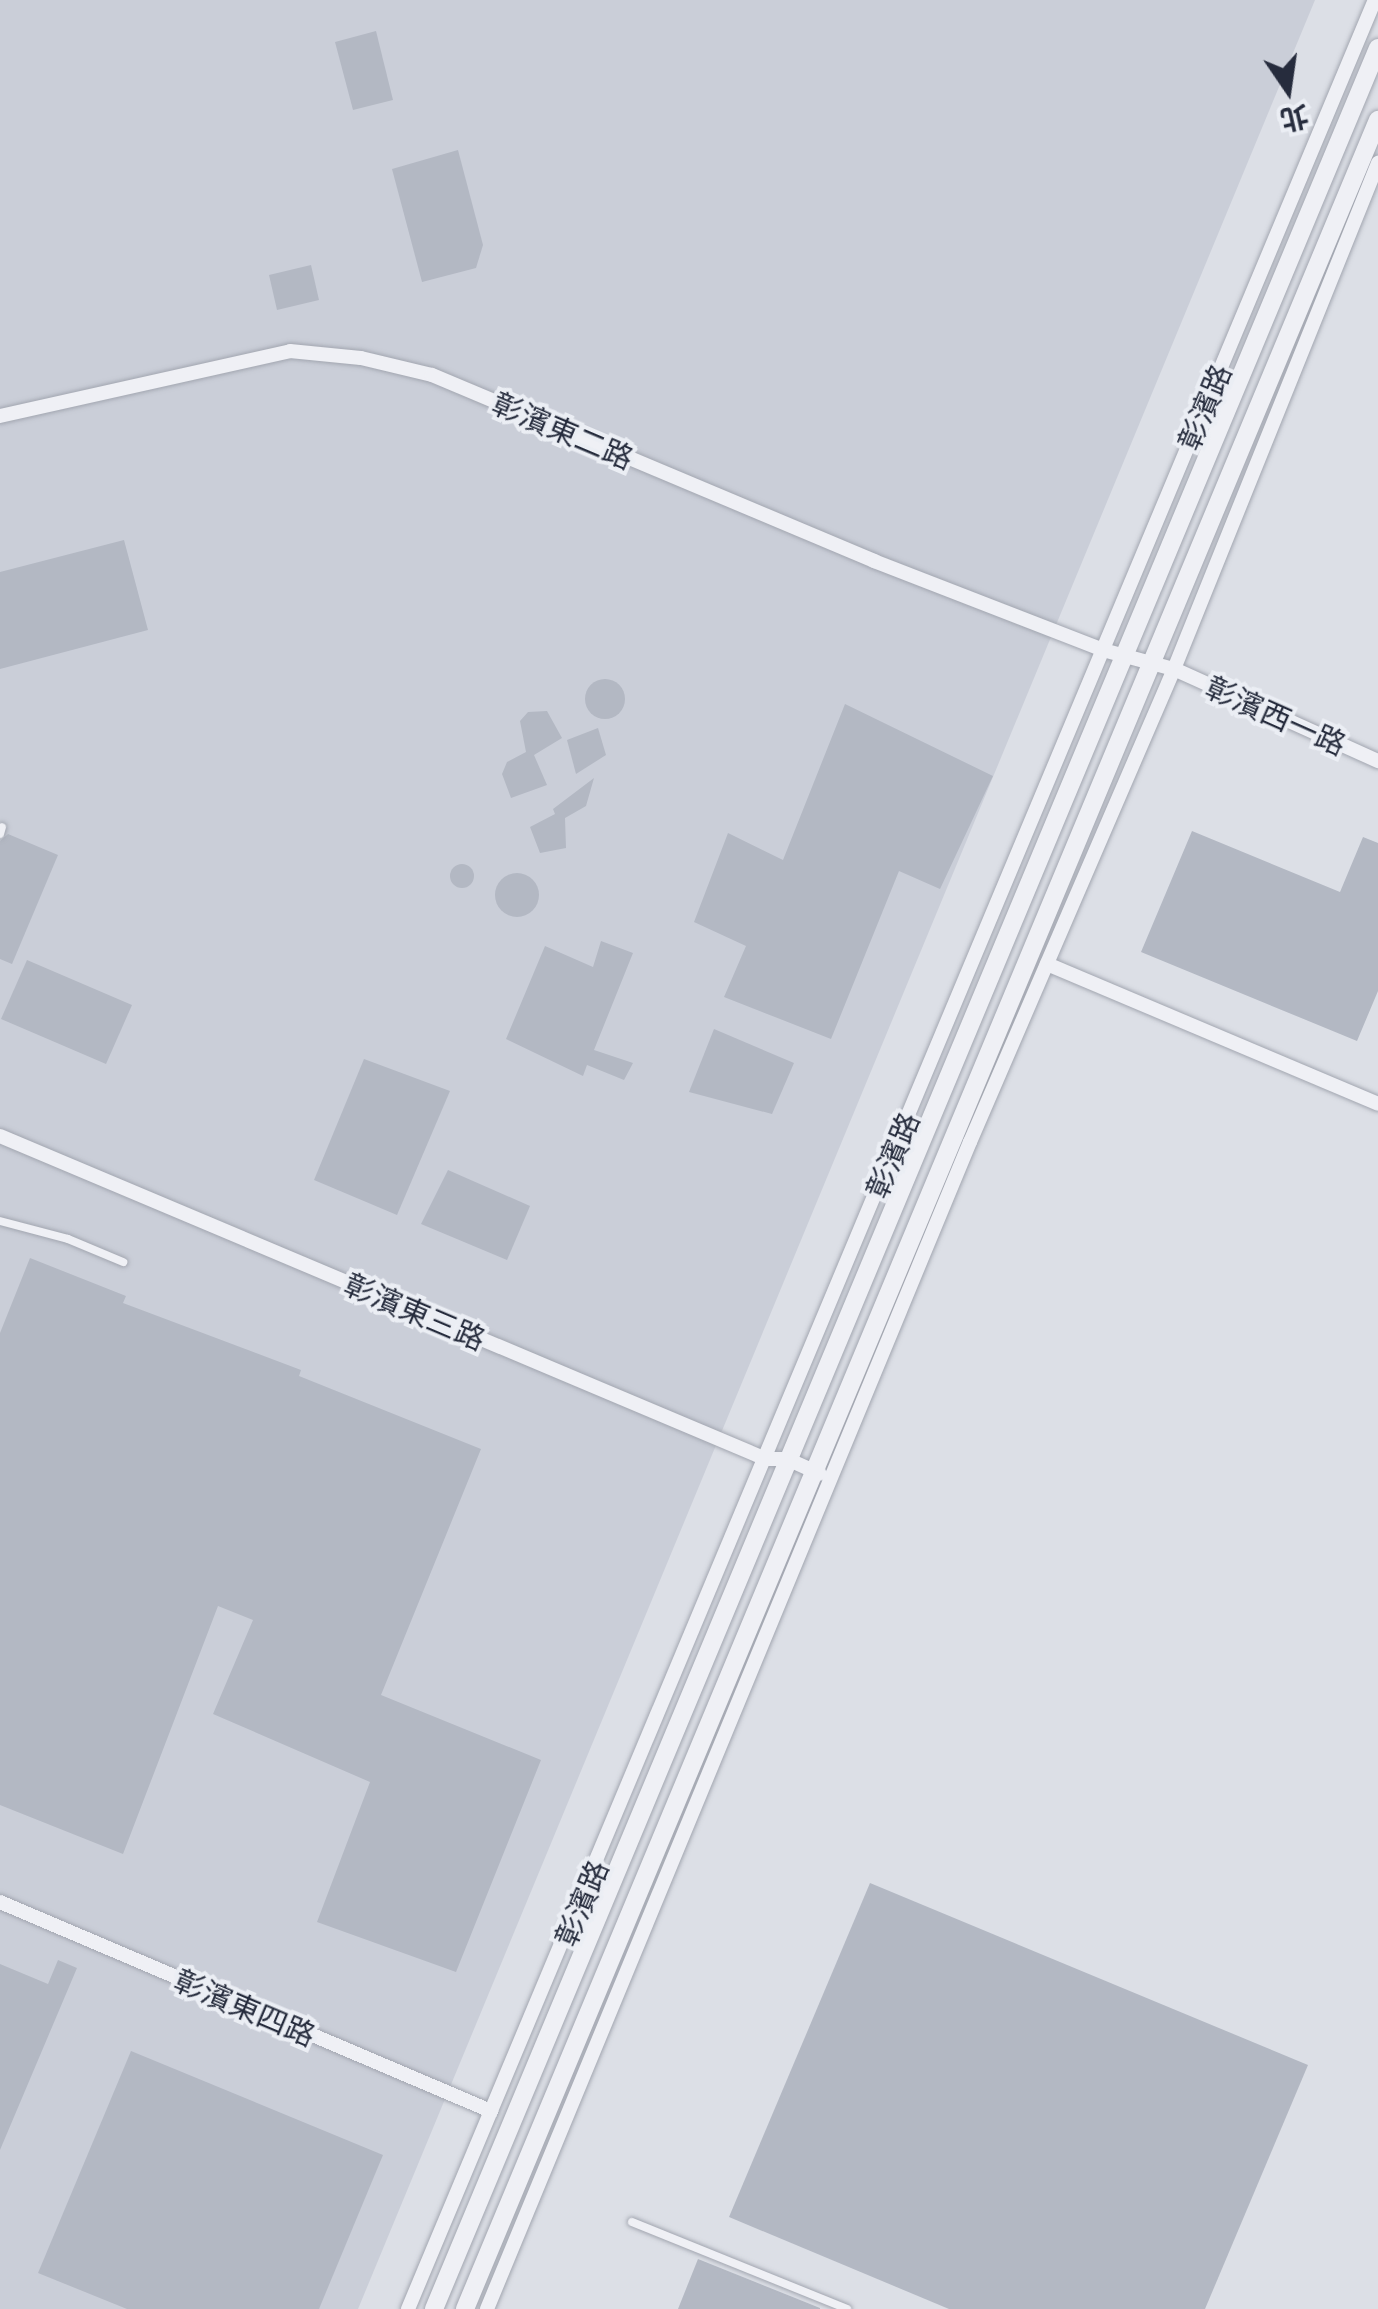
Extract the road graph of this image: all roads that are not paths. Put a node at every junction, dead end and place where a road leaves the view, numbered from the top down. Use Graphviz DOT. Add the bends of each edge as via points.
graph roads {
  1 [pos="1374,0"];
  2 [pos="1378,48"];
  3 [pos="1378,120"];
  4 [pos="1378,162"];
  5 [pos="0,416"];
  6 [pos="1103,650"];
  7 [pos="1122,655"];
  8 [pos="1153,664"];
  9 [pos="1174,669"];
  10 [pos="1378,761"];
  11 [pos="1047,964"];
  12 [pos="1378,1104"];
  13 [pos="0,1136"];
  14 [pos="0,1221"];
  15 [pos="122,1262"];
  16 [pos="787,1458"];
  17 [pos="766,1459"];
  18 [pos="821,1474"];
  19 [pos="0,1902"];
  20 [pos="490,2111"];
  21 [pos="632,2222"];
  22 [pos="408,2309"];
  23 [pos="434,2309"];
  24 [pos="464,2309"];
  25 [pos="487,2309"];
  26 [pos="847,2309"];
  1 -- 6 [label="street, 彰濱路"];
  2 -- 7 [label="street, 彰濱路"];
  3 -- 8 [label="street, 彰濱路"];
  4 -- 9 [label="street, 彰濱路"];
  5 -- 6 [label="street, 彰濱東二路" via="290,351 360,358 432,375"];
  6 -- 7 [label="street, 彰濱東二路"];
  6 -- 17 [label="street, 彰濱路"];
  7 -- 8 [label="street, 彰濱東二路"];
  7 -- 16 [label="street, 彰濱路"];
  8 -- 9 [label="street, 彰濱西一路"];
  8 -- 18 [label="street, 彰濱路"];
  9 -- 10 [label="street, 彰濱西一路"];
  9 -- 11 [label="street, 彰濱路"];
  11 -- 12 [label="street"];
  11 -- 18 [label="street, 彰濱路"];
  13 -- 17 [label="street, 彰濱東三路"];
  14 -- 15 [label="lane"];
  16 -- 17 [label="street, 彰濱東三路"];
  16 -- 18 [label="street"];
  16 -- 23 [label="street, 彰濱路"];
  17 -- 20 [label="street, 彰濱路"];
  18 -- 24 [label="street, 彰濱路"];
  18 -- 25 [label="street, 彰濱路"];
  19 -- 20 [label="street, 彰濱東四路"];
  20 -- 22 [label="street, 彰濱路"];
  21 -- 26 [label="lane"];
}
